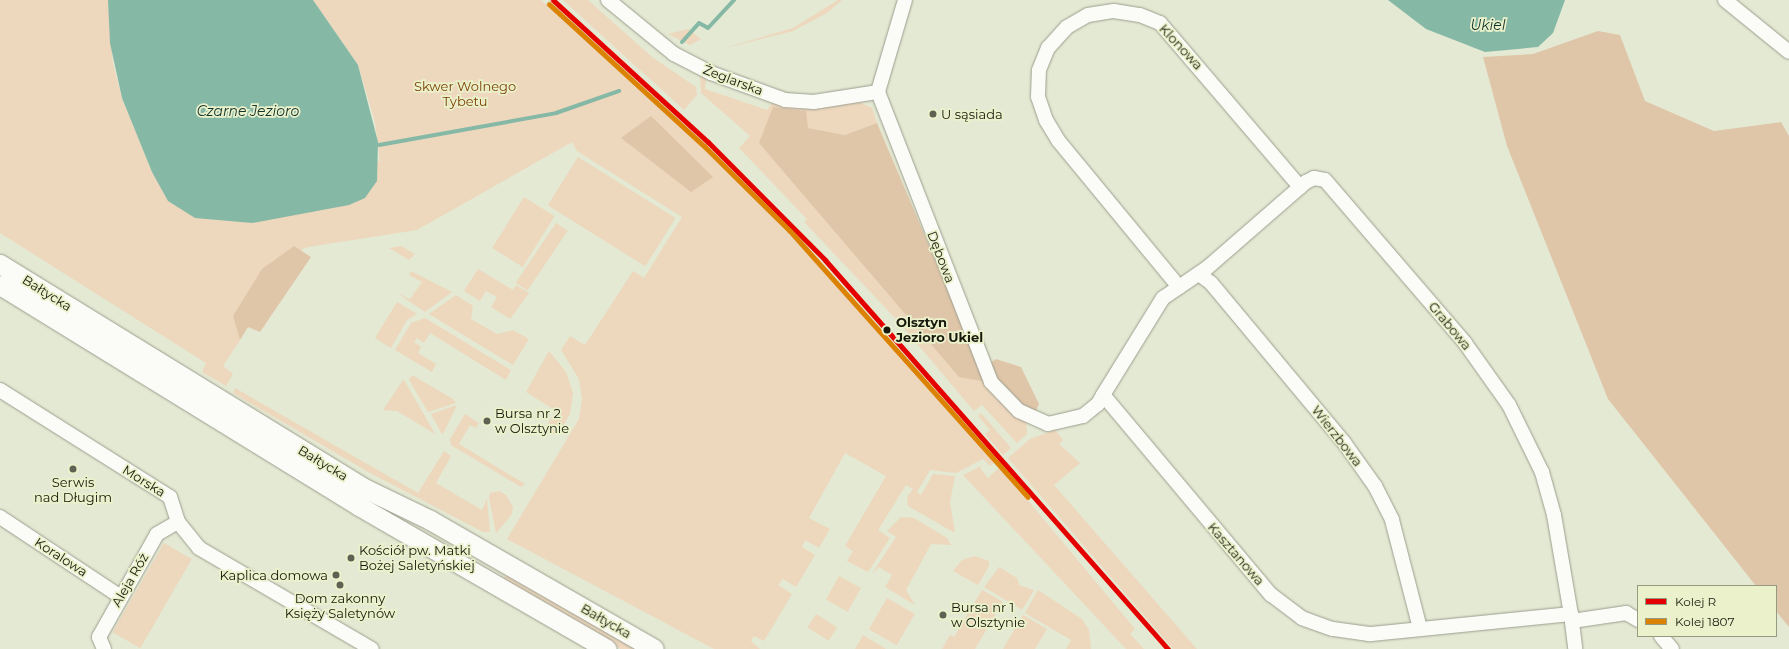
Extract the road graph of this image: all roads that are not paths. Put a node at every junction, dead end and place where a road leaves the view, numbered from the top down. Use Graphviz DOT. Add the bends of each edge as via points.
graph roads {
  1 [pos="608,0"];
  2 [pos="906,0"];
  3 [pos="1725,0"];
  4 [pos="1789,52"];
  5 [pos="878,92"];
  6 [pos="1300,187"];
  7 [pos="0,264"];
  8 [pos="1199,274"];
  9 [pos="0,285"];
  10 [pos="1179,287"];
  11 [pos="0,390"];
  12 [pos="1103,395"];
  13 [pos="0,517"];
  14 [pos="178,522"];
  15 [pos="121,597"];
  16 [pos="1571,618"];
  17 [pos="1637,619"];
  18 [pos="1420,628"];
  19 [pos="1662,637"];
  20 [pos="104,649"];
  21 [pos="372,649"];
  22 [pos="607,649"];
  23 [pos="654,649"];
  24 [pos="1575,649"];
  25 [pos="1672,649"];
  1 -- 5 [label="street, Żeglarska" via="674,54 711,73 785,100 814,102"];
  2 -- 5 [label="street"];
  3 -- 4 [label="street"];
  5 -- 12 [label="street, Dębowa" via="982,362 997,390 1019,411 1048,424 1083,416 1098,404"];
  6 -- 8 [label="street, Grabowa"];
  6 -- 10 [label="street, Klonowa" via="1160,23 1140,15 1114,12 1088,16 1066,27 1048,48 1039,70 1038,97 1046,120 1058,140"];
  6 -- 16 [label="street, Grabowa" via="1311,179 1325,180 1465,343 1509,405 1546,486"];
  7 -- 23 [label="main road, Bałtycka" via="360,485 463,539"];
  8 -- 10 [label="street"];
  8 -- 18 [label="street, Wierzbowa" via="1211,283 1296,384 1375,486 1392,520"];
  9 -- 22 [label="main road, Bałtycka" via="359,506"];
  10 -- 12 [label="street" via="1163,298"];
  11 -- 14 [label="street, Morska" via="170,497"];
  12 -- 18 [label="street, Kasztanowa" via="1271,595 1290,609 1332,629 1369,634"];
  13 -- 15 [label="street, Koralowa"];
  14 -- 15 [label="street, Aleja Róż" via="157,534"];
  14 -- 21 [label="street, Morska" via="199,548"];
  15 -- 20 [label="street, Aleja Róż" via="99,637"];
  16 -- 17 [label="street, Kasztanowa" via="1626,613"];
  16 -- 18 [label="street, Kasztanowa"];
  16 -- 24 [label="street, Grabowa"];
  19 -- 25 [label="street"];
}
